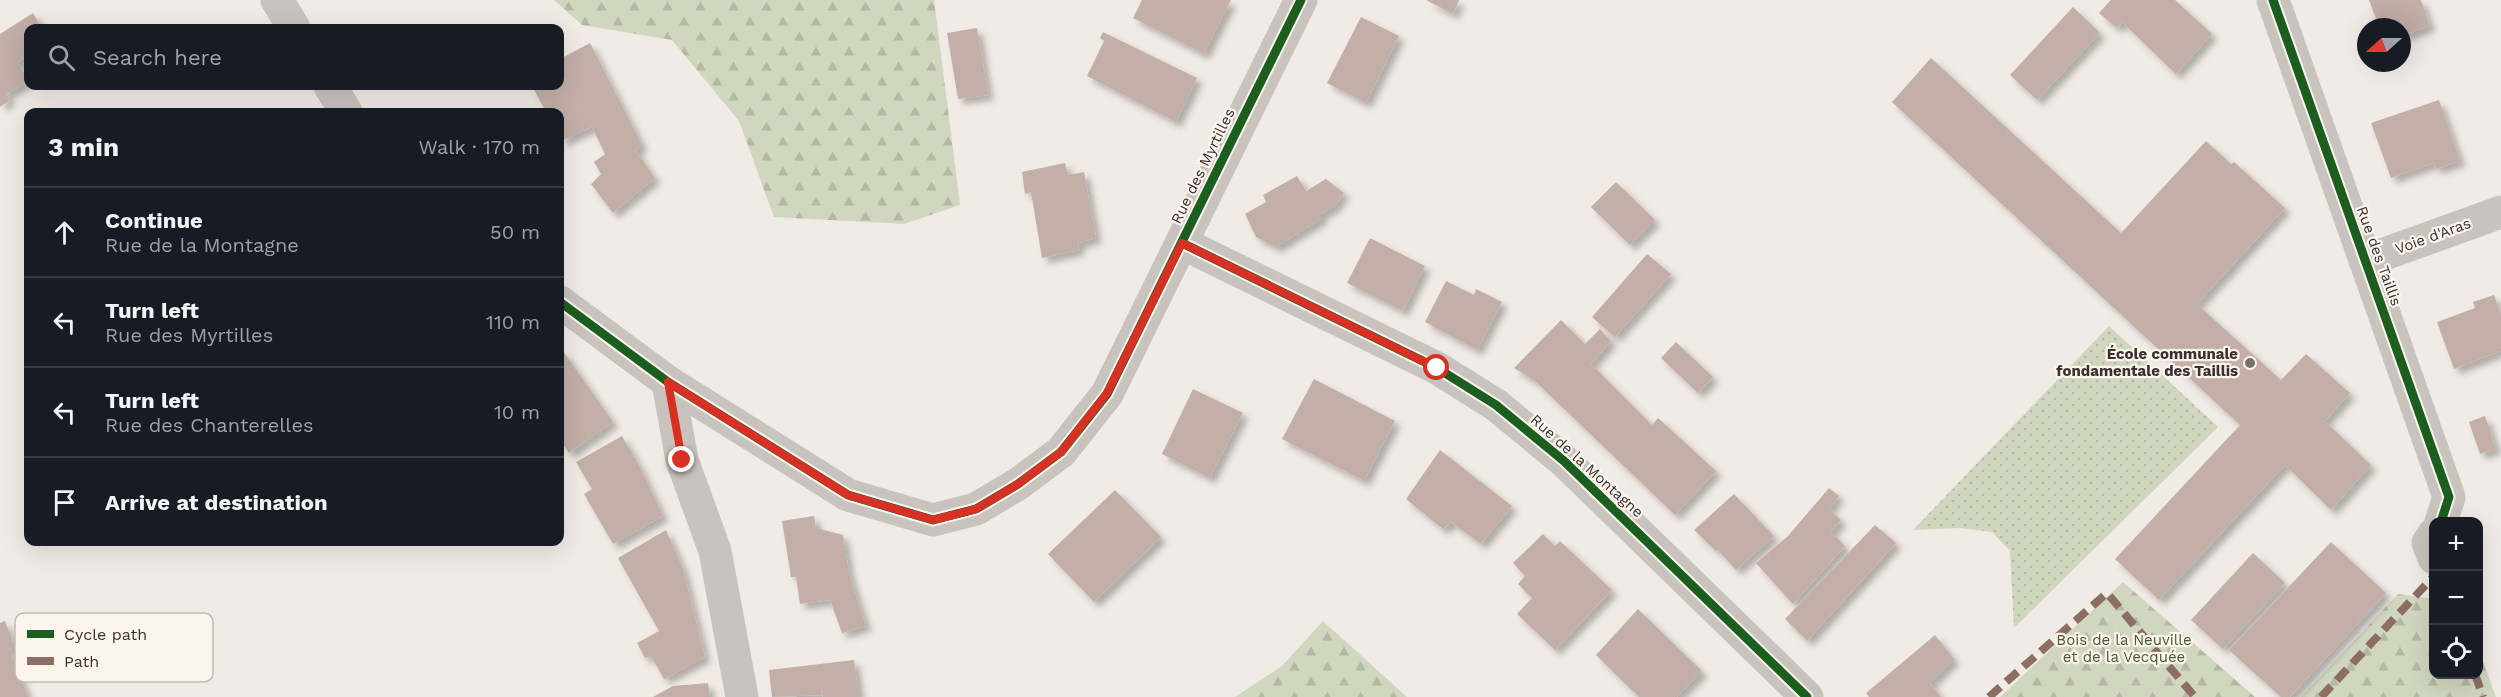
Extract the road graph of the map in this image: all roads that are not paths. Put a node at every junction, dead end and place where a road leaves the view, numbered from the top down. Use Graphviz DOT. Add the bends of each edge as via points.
graph roads {
  1 [pos="277,0"];
  2 [pos="1301,0"];
  3 [pos="2273,0"];
  4 [pos="292,24"];
  5 [pos="332,90"];
  6 [pos="344,108"];
  7 [pos="2501,212"];
  8 [pos="1182,243"];
  9 [pos="2365,261"];
  10 [pos="564,305"];
  11 [pos="668,382"];
  12 [pos="2443,517"];
  13 [pos="742,697"];
  14 [pos="1807,697"];
  1 -- 4 [label="street"];
  2 -- 8 [label="street, Rue des Myrtilles"];
  3 -- 9 [label="street, Rue des Taillis"];
  5 -- 6 [label="street"];
  7 -- 9 [label="street, Voie d'Aras"];
  8 -- 11 [label="street, Rue des Myrtilles" via="1100,402 1061,452 976,509 933,520 848,495"];
  8 -- 14 [label="street, Rue de la Montagne" via="1437,368 1496,405 1564,461"];
  9 -- 12 [label="street, Rue des Taillis" via="2449,497"];
  10 -- 11 [label="street, Rue des Myrtilles"];
  11 -- 13 [label="street" via="682,460 716,551"];
}
